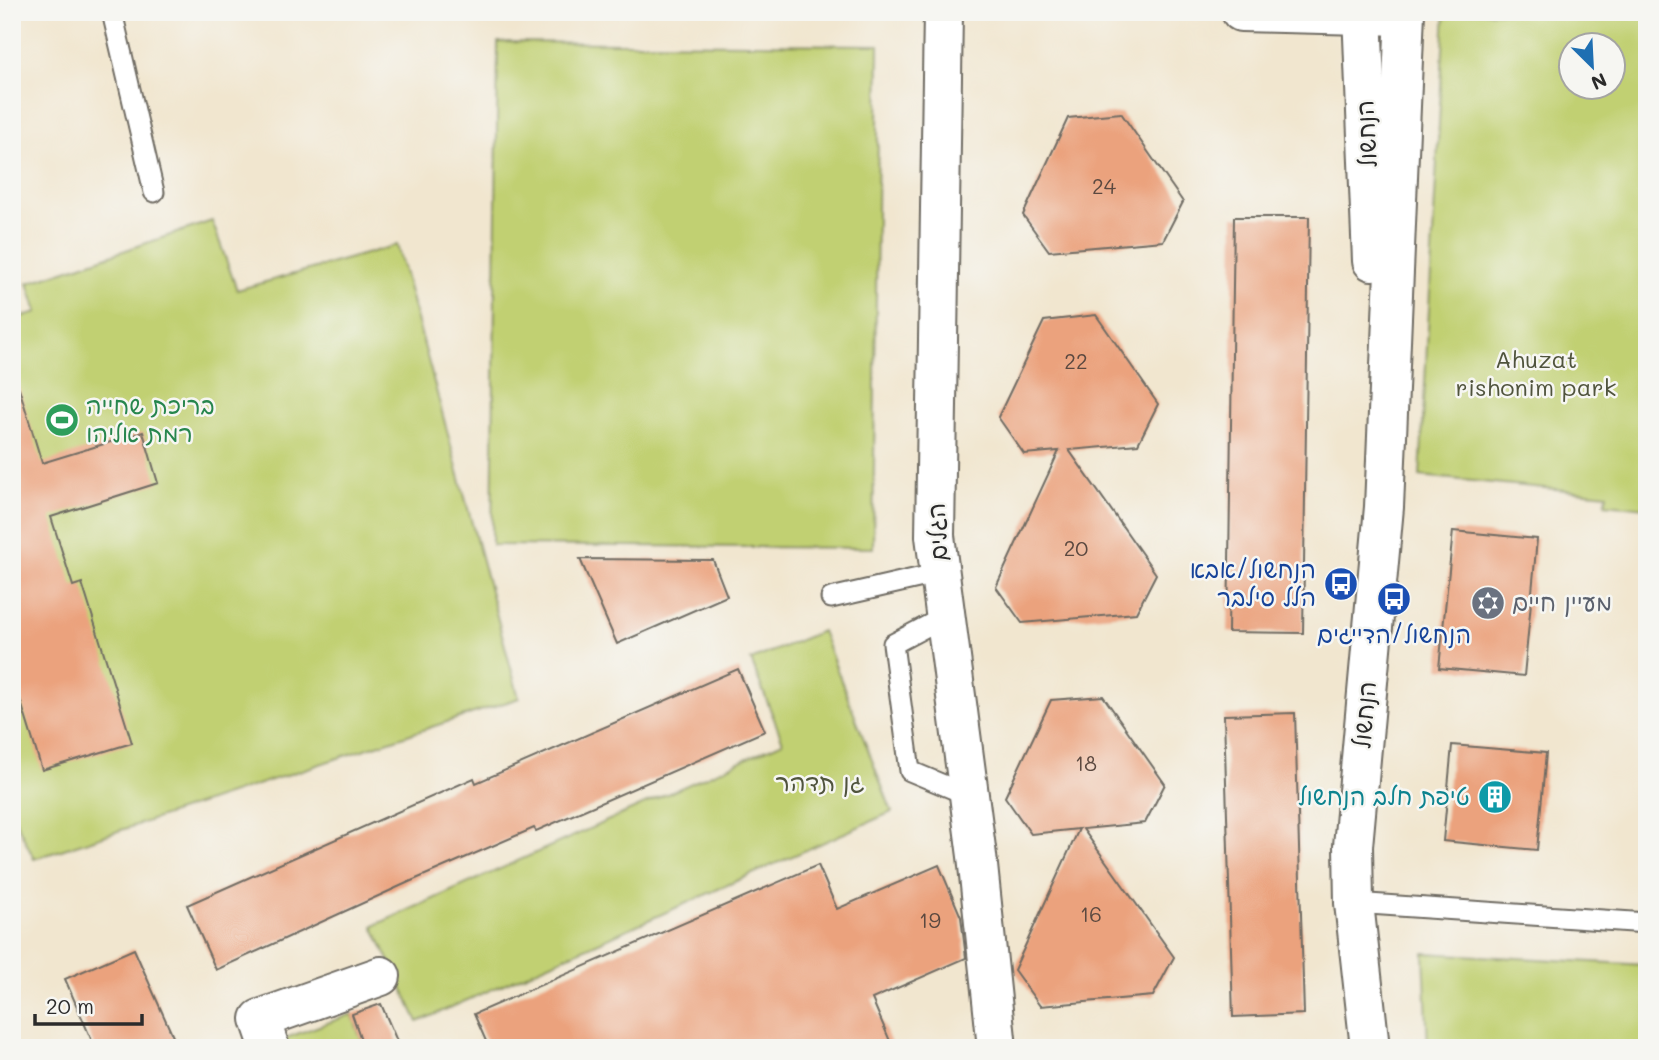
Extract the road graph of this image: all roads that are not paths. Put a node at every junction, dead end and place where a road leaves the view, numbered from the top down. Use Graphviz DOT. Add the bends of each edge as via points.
graph roads {
  1 [pos="112,12"];
  2 [pos="943,12"];
  3 [pos="1241,12"];
  4 [pos="1362,14"];
  5 [pos="1404,14"];
  6 [pos="154,192"];
  7 [pos="1384,508"];
  8 [pos="940,573"];
  9 [pos="831,598"];
  10 [pos="946,615"];
  11 [pos="970,796"];
  12 [pos="1354,903"];
  13 [pos="1647,923"];
  14 [pos="381,976"];
  15 [pos="270,1048"];
  16 [pos="997,1048"];
  17 [pos="1370,1048"];
  1 -- 6 [label="lane"];
  2 -- 8 [label="street, הגלים" via="935,536"];
  3 -- 4 [label="street"];
  4 -- 5 [label="street"];
  4 -- 7 [label="street, הנחשול"];
  5 -- 7 [label="street, הנחשול"];
  7 -- 12 [label="street, הנחשול" via="1353,846"];
  8 -- 9 [label="lane"];
  8 -- 10 [label="street, הגלים"];
  10 -- 11 [label="street, הגלים"];
  10 -- 11 [label="lane" via="893,644 910,771"];
  11 -- 16 [label="street, הגלים"];
  12 -- 13 [label="lane"];
  12 -- 17 [label="street, הנחשול"];
  14 -- 15 [label="street" via="260,1018"];
}
